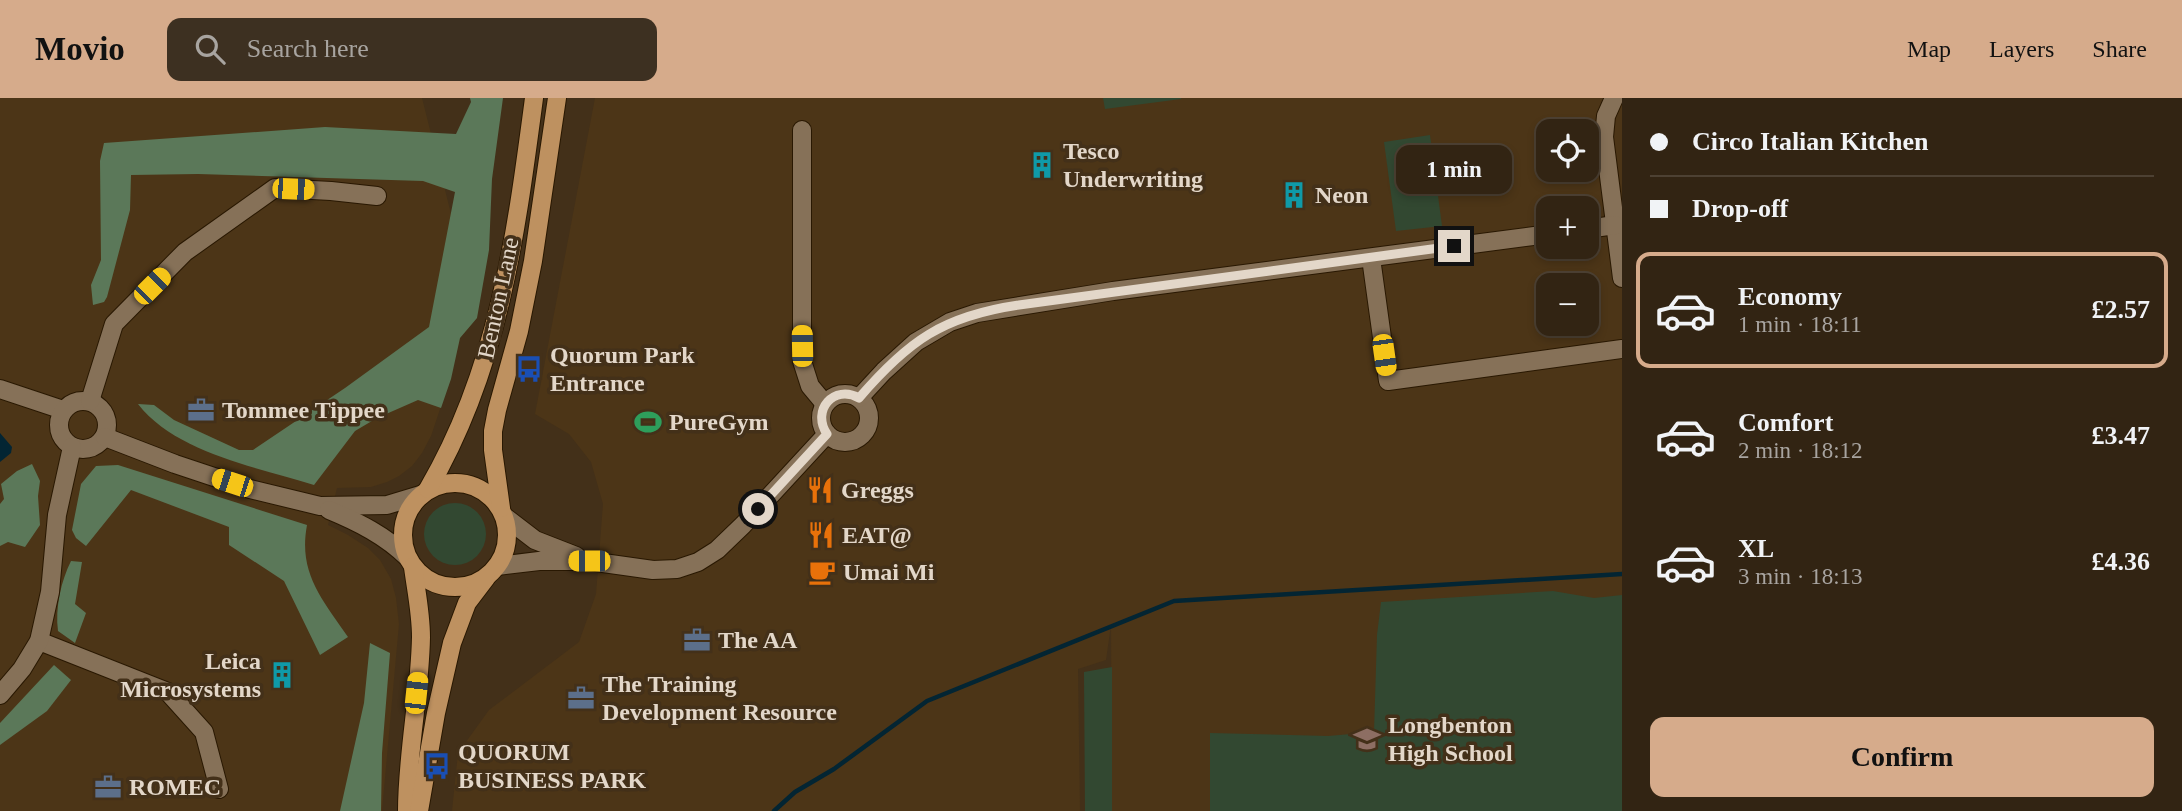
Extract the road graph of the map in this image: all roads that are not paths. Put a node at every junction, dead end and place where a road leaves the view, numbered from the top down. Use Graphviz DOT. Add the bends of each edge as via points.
graph roads {
  1 [pos="534,98"];
  2 [pos="557,98"];
  3 [pos="1614,98"];
  4 [pos="802,130"];
  5 [pos="377,196"];
  6 [pos="1615,225"];
  7 [pos="1599,227"];
  8 [pos="1536,236"];
  9 [pos="1371,257"];
  10 [pos="1622,278"];
  11 [pos="1622,349"];
  12 [pos="0,389"];
  13 [pos="859,398"];
  14 [pos="90,401"];
  15 [pos="825,404"];
  16 [pos="63,410"];
  17 [pos="827,434"];
  18 [pos="105,437"];
  19 [pos="72,446"];
  20 [pos="424,492"];
  21 [pos="320,506"];
  22 [pos="503,512"];
  23 [pos="589,561"];
  24 [pos="410,563"];
  25 [pos="493,571"];
  26 [pos="39,641"];
  27 [pos="0,695"];
  28 [pos="219,789"];
  29 [pos="407,811"];
  30 [pos="419,811"];
  1 -- 20 [label="main road, Benton Lane" via="500,310 461,426"];
  2 -- 22 [label="main road, Benton Lane" via="533,261 494,422 493,450"];
  3 -- 6 [label="street" via="1604,136"];
  4 -- 15 [label="street" via="802,361 810,386"];
  5 -- 14 [label="street" via="275,188 196,244 114,324"];
  6 -- 7 [label="street"];
  6 -- 10 [label="street"];
  8 -- 9 [label="street"];
  9 -- 11 [label="street" via="1388,381"];
  9 -- 13 [label="street" via="977,313 916,342"];
  12 -- 16 [label="street"];
  13 -- 15 [label="street" via="842,394"];
  13 -- 17 [label="street" via="869,417 861,436 844,442"];
  14 -- 16 [label="street" via="69,404"];
  14 -- 18 [label="street" via="105,413"];
  15 -- 17 [label="street" via="821,416"];
  16 -- 19 [label="street" via="60,431"];
  17 -- 23 [label="street" via="743,525 698,562 653,570"];
  18 -- 19 [label="street" via="94,447"];
  18 -- 21 [label="street" via="250,489"];
  19 -- 26 [label="street"];
  20 -- 21 [label="street" via="387,505"];
  20 -- 22 [label="main road" via="446,483 466,483 482,490"];
  20 -- 24 [label="main road" via="405,522"];
  21 -- 24 [label="street" via="386,539"];
  22 -- 23 [label="street" via="535,540"];
  22 -- 25 [label="main road" via="508,538"];
  23 -- 25 [label="street" via="539,561"];
  24 -- 25 [label="main road" via="429,580 445,585 465,585"];
  24 -- 29 [label="main road" via="421,640"];
  25 -- 30 [label="main road" via="467,603 452,643"];
  26 -- 27 [label="street"];
  26 -- 28 [label="street" via="168,692 204,732"];
}
